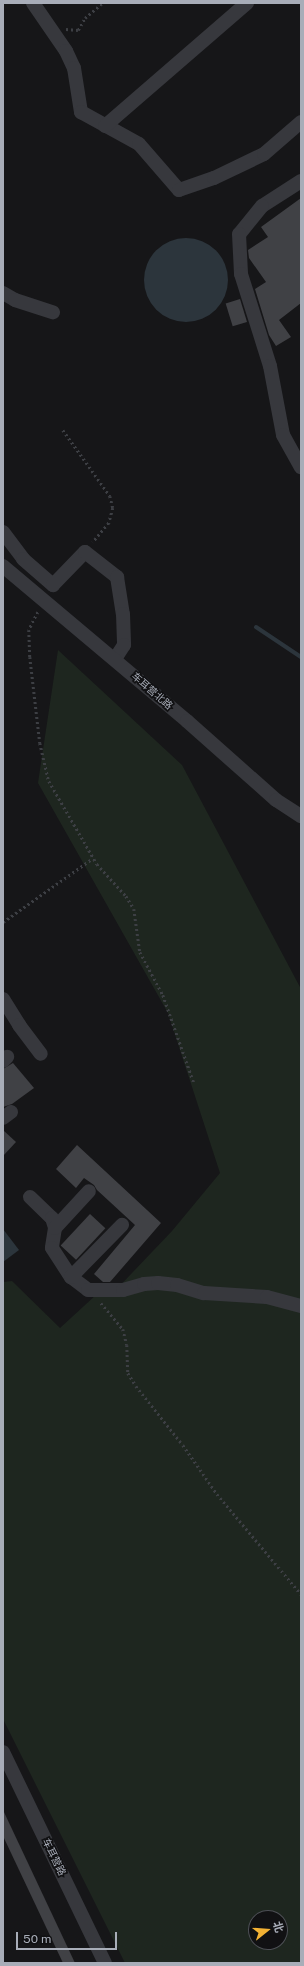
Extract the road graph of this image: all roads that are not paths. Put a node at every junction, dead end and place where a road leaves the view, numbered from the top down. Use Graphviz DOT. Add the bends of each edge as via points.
graph roads {
  1 [pos="34,3"];
  2 [pos="247,3"];
  3 [pos="301,122"];
  4 [pos="105,126"];
  5 [pos="301,181"];
  6 [pos="3,293"];
  7 [pos="53,312"];
  8 [pos="301,467"];
  9 [pos="3,532"];
  10 [pos="3,566"];
  11 [pos="115,659"];
  12 [pos="301,816"];
  13 [pos="3,999"];
  14 [pos="41,1054"];
  15 [pos="89,1191"];
  16 [pos="30,1197"];
  17 [pos="122,1225"];
  18 [pos="56,1228"];
  19 [pos="71,1277"];
  20 [pos="301,1306"];
  21 [pos="3,1752"];
  22 [pos="105,1963"];
  1 -- 4 [label="street" via="66,51 74,68 81,112"];
  2 -- 4 [label="street"];
  3 -- 4 [label="street" via="264,154 214,178 178,190 139,144"];
  5 -- 8 [label="street" via="262,206 239,234 241,274 270,366 283,435"];
  6 -- 7 [label="street" via="15,300"];
  9 -- 11 [label="street" via="23,559 53,585 85,552 117,577 123,614 124,645"];
  10 -- 11 [label="street, 车耳营北路"];
  11 -- 12 [label="street, 车耳营北路" via="276,800"];
  13 -- 14 [label="street"];
  15 -- 18 [label="street"];
  16 -- 18 [label="street" via="52,1218"];
  17 -- 19 [label="street"];
  18 -- 19 [label="street" via="52,1248"];
  19 -- 20 [label="street" via="88,1290 123,1290 158,1283 177,1285 204,1293 267,1297"];
  21 -- 22 [label="street, 车耳营路"];
}
